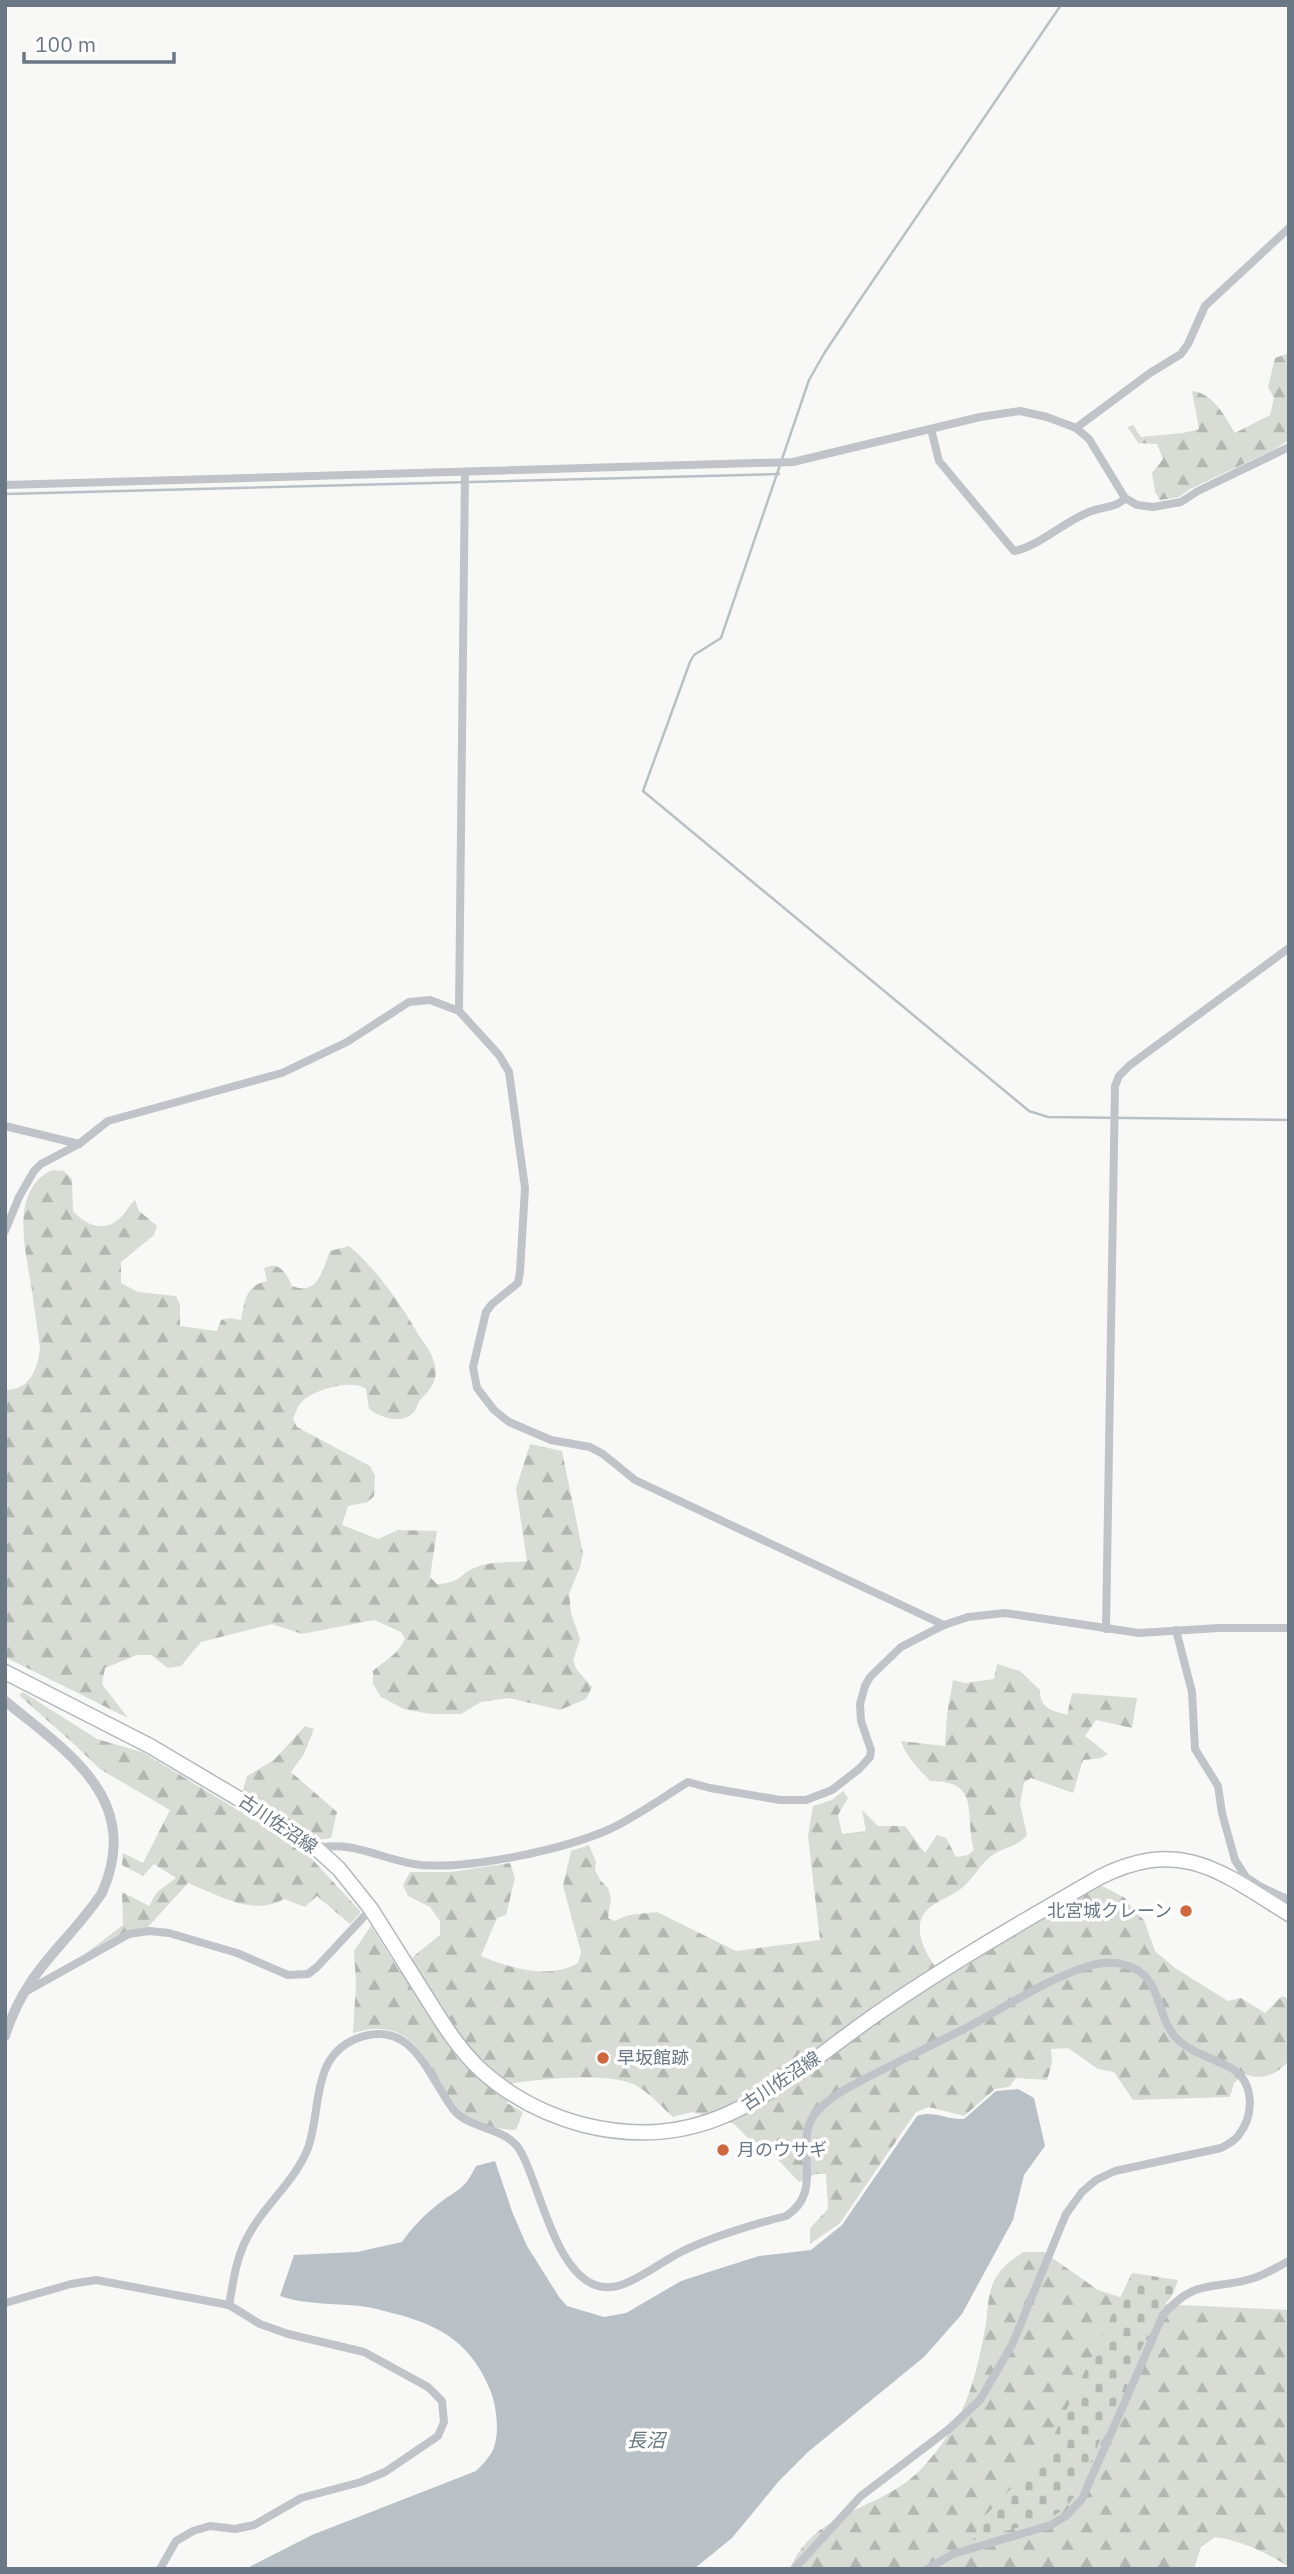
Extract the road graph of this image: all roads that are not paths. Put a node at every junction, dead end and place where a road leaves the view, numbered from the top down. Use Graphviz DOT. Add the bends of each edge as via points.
graph roads {
  1 [pos="1289,228"];
  2 [pos="1076,428"];
  3 [pos="931,429"];
  4 [pos="1289,447"];
  5 [pos="465,479"];
  6 [pos="5,485"];
  7 [pos="1125,498"];
  8 [pos="1289,948"];
  9 [pos="459,1011"];
  10 [pos="5,1126"];
  11 [pos="79,1144"];
  12 [pos="5,1231"];
  13 [pos="944,1625"];
  14 [pos="1289,1628"];
  15 [pos="1106,1629"];
  16 [pos="1176,1630"];
  17 [pos="5,1672"];
  18 [pos="5,1702"];
  19 [pos="316,1848"];
  20 [pos="1259,1890"];
  21 [pos="1289,1900"];
  22 [pos="372,1909"];
  23 [pos="1289,1914"];
  24 [pos="22,1993"];
  25 [pos="5,2036"];
  26 [pos="1289,2261"];
  27 [pos="5,2303"];
  28 [pos="229,2305"];
  29 [pos="160,2569"];
  30 [pos="794,2569"];
  31 [pos="927,2569"];
  1 -- 2 [label="street" via="1205,306 1181,354"];
  2 -- 3 [label="street" via="1020,411"];
  2 -- 7 [label="street" via="1089,439"];
  3 -- 5 [label="street" via="793,462"];
  3 -- 7 [label="street" via="939,461 1014,551"];
  4 -- 7 [label="street" via="1181,502 1153,507"];
  5 -- 6 [label="street"];
  5 -- 9 [label="street"];
  8 -- 15 [label="street" via="1124,1070 1115,1086"];
  9 -- 11 [label="street" via="430,1000 409,1002 347,1042 292,1069 108,1121"];
  9 -- 13 [label="street" via="509,1072 524,1188 518,1283 486,1312 473,1367 483,1398 509,1422 551,1440 590,1447 635,1480"];
  10 -- 11 [label="street"];
  11 -- 12 [label="street" via="34,1171"];
  13 -- 15 [label="street" via="993,1613"];
  13 -- 19 [label="street" via="901,1647 870,1677 860,1704 870,1757 841,1783 815,1798 780,1800 688,1782 587,1838 456,1866 406,1863 356,1847"];
  14 -- 16 [label="street"];
  15 -- 16 [label="street" via="1139,1633"];
  16 -- 20 [label="street" via="1192,1692 1195,1749 1218,1786 1235,1860"];
  17 -- 19 [label="main road, 古川佐沼線" via="150,1746"];
  18 -- 24 [label="street" via="92,1778 104,1796 113,1828 112,1862 102,1893"];
  19 -- 22 [label="main road, 古川佐沼線"];
  20 -- 21 [label="street"];
  20 -- 22 [label="main road, 古川佐沼線" via="1187,1860 1146,1860 1117,1868 898,2000 746,2107 700,2126 654,2133 574,2122 532,2106 498,2085 452,2037"];
  20 -- 23 [label="main road, 古川佐沼線"];
  22 -- 24 [label="street" via="308,1974 288,1975 237,1953 149,1931 129,1934"];
  24 -- 25 [label="street"];
  26 -- 31 [label="street" via="1252,2279 1192,2291 1163,2315 1082,2498 1066,2516 1051,2525 953,2554"];
  27 -- 28 [label="street" via="96,2280"];
  28 -- 29 [label="street" via="279,2331 380,2359 435,2393 444,2407 442,2430 372,2478 301,2498 254,2525 235,2529 210,2526 183,2535"];
  28 -- 30 [label="street" via="244,2242 300,2166 310,2144 325,2069 334,2053 360,2037 383,2035 404,2041 459,2116 514,2142 574,2269 604,2288 632,2280 684,2250 795,2210 809,2173 805,2150 810,2123 817,2111 853,2085 1086,1967 1108,1961 1140,1971 1155,1990 1160,2010 1177,2038 1196,2054 1229,2067 1243,2079 1250,2106 1244,2128 1221,2148 1115,2171 1082,2192 1066,2214 1012,2345 980,2400 950,2429 861,2496"];
}
